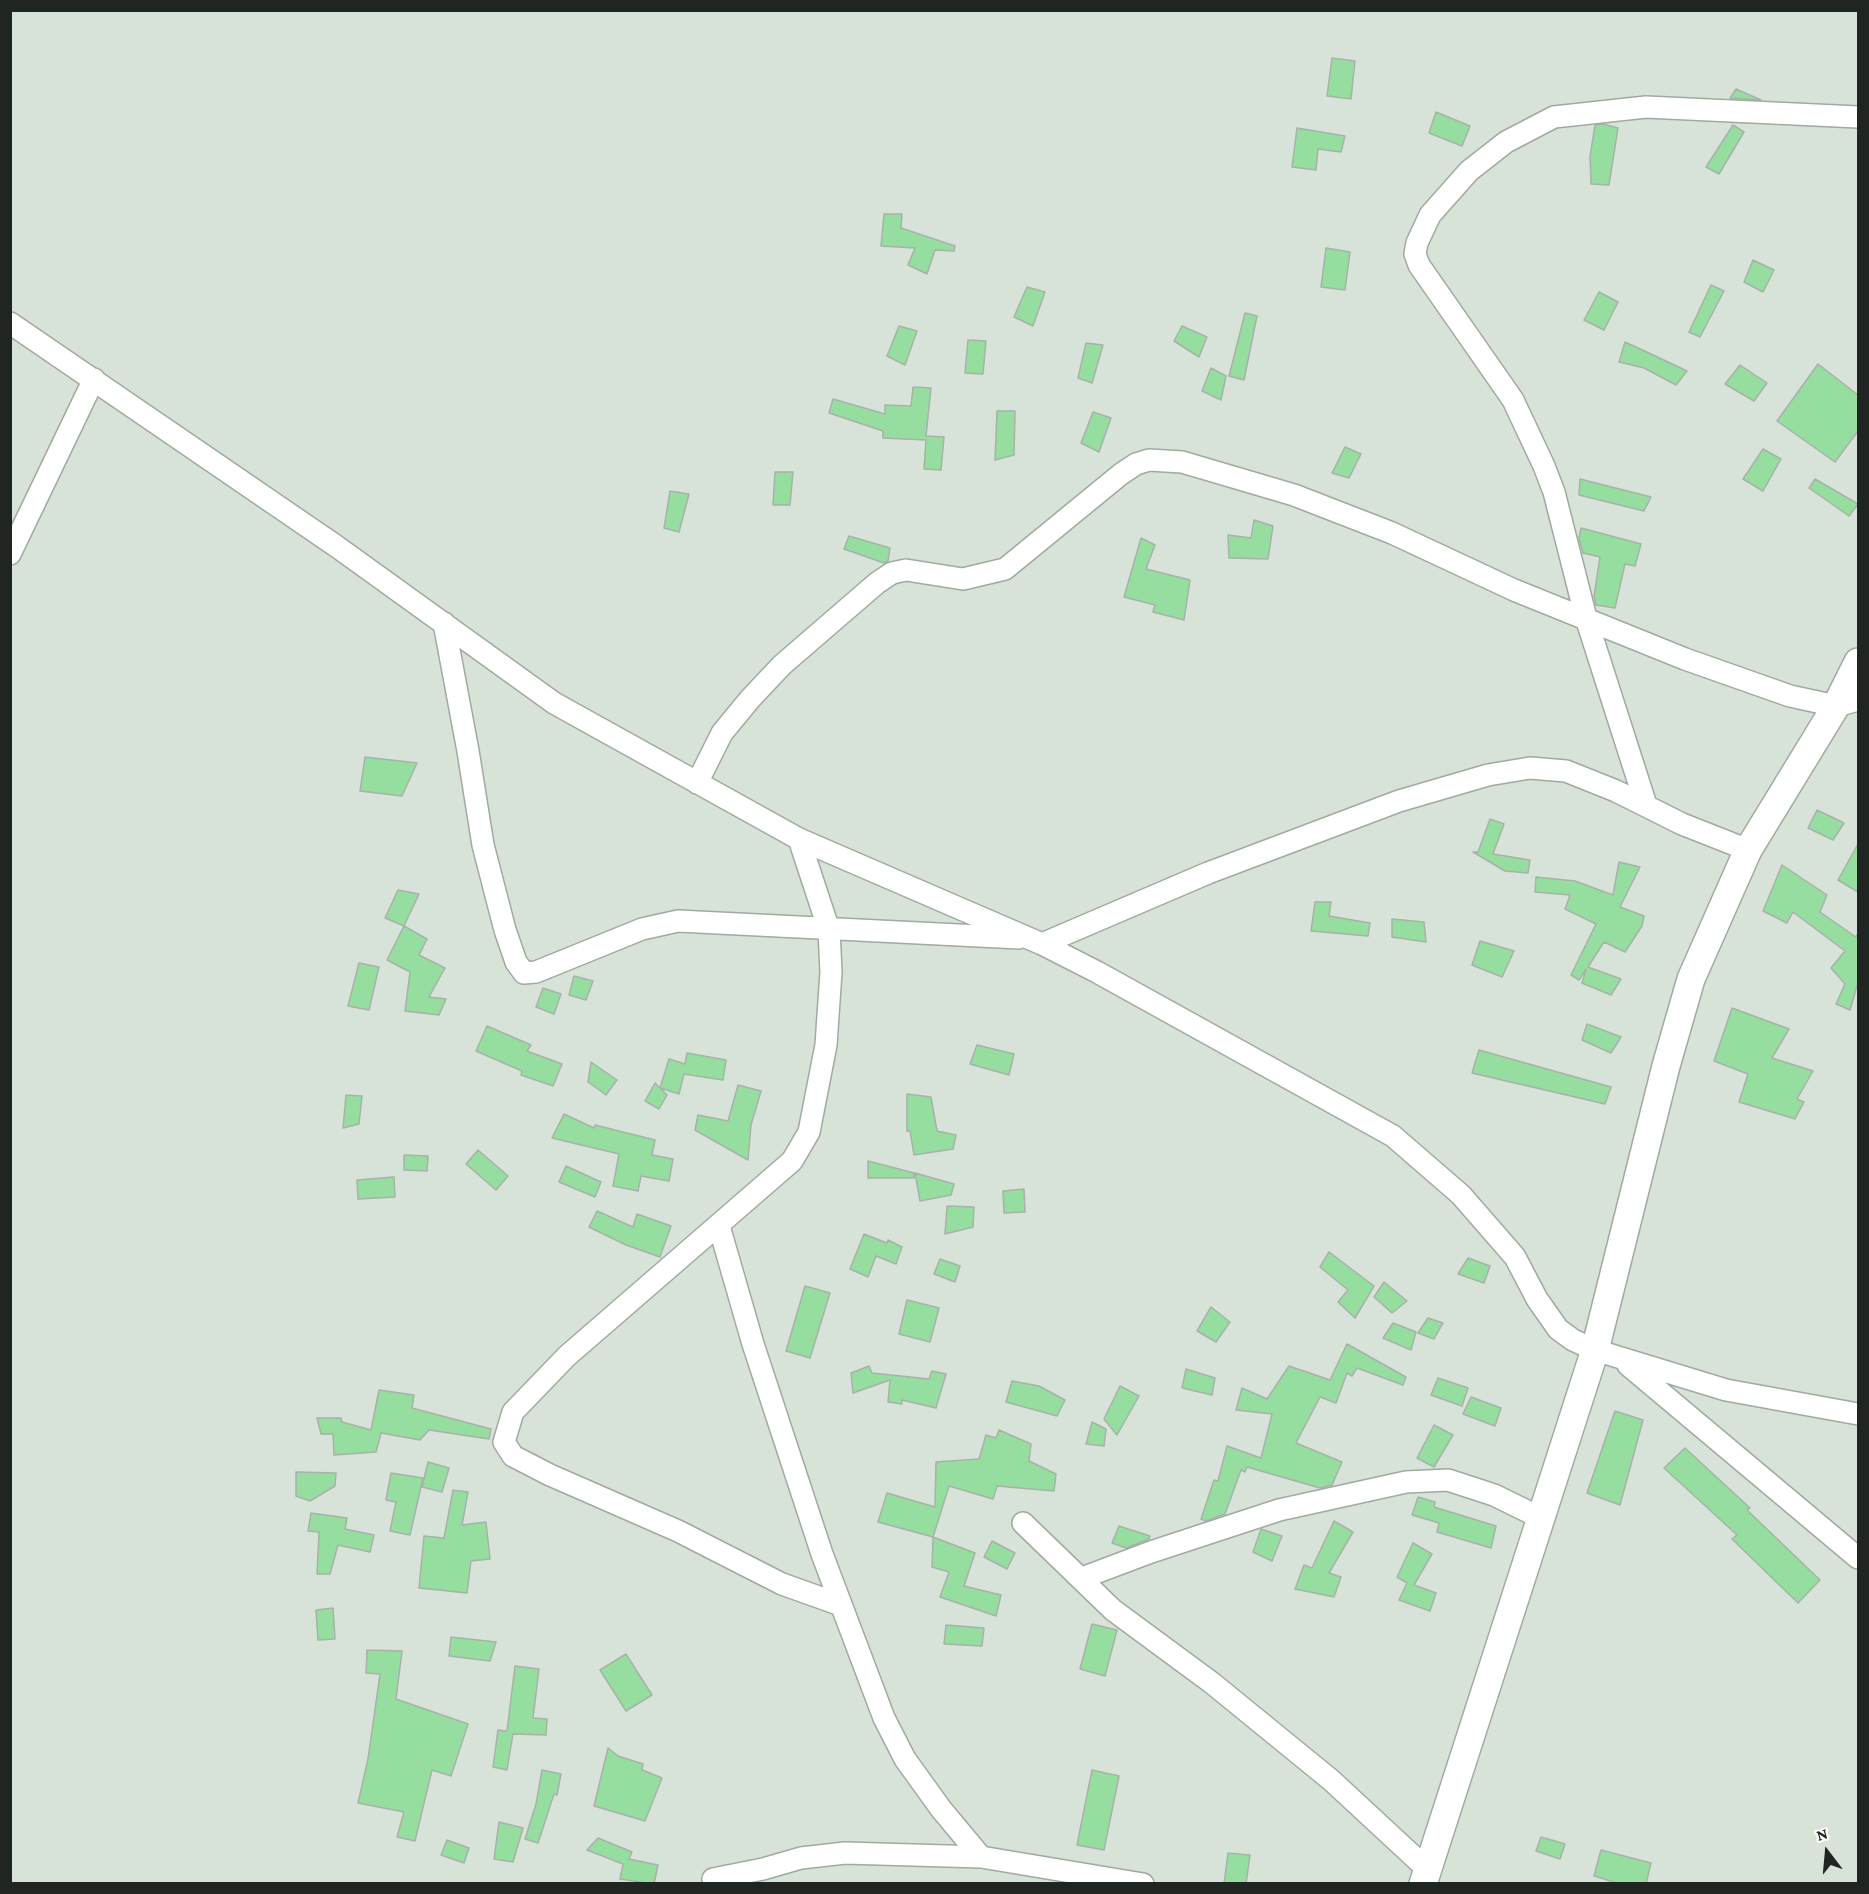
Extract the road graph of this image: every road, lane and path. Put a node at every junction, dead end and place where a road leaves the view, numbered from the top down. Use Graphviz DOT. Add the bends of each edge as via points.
graph roads {
  1 [pos="1858,117"];
  2 [pos="10,323"];
  3 [pos="94,379"];
  4 [pos="10,554"];
  5 [pos="1586,618"];
  6 [pos="444,623"];
  7 [pos="1858,662"];
  8 [pos="1847,703"];
  9 [pos="697,783"];
  10 [pos="1646,805"];
  11 [pos="799,840"];
  12 [pos="1748,850"];
  13 [pos="828,930"];
  14 [pos="1035,941"];
  15 [pos="719,1226"];
  16 [pos="1608,1354"];
  17 [pos="1858,1414"];
  18 [pos="1541,1518"];
  19 [pos="1023,1523"];
  20 [pos="1858,1558"];
  21 [pos="1082,1578"];
  22 [pos="842,1605"];
  23 [pos="981,1857"];
  24 [pos="1425,1876"];
  25 [pos="713,1879"];
  26 [pos="1143,1884"];
  1 -- 5 [label="street" via="1646,107 1554,117 1496,149 1469,171 1430,215 1417,243 1419,265 1513,400 1533,441 1554,492"];
  2 -- 3 [label="street"];
  3 -- 4 [label="street"];
  3 -- 6 [label="street"];
  5 -- 8 [label="street" via="1790,696"];
  5 -- 9 [label="street" via="1514,590 1392,533 1294,495 1182,462 1149,460 1136,464 1106,486 1005,569 963,579 906,570 877,583 782,665 750,699 722,733"];
  5 -- 10 [label="street"];
  6 -- 9 [label="street" via="554,703"];
  6 -- 13 [label="street" via="483,845 505,930 524,973 536,972 642,929 678,921"];
  7 -- 8 [label="main road"];
  8 -- 12 [label="main road"];
  9 -- 11 [label="street"];
  10 -- 12 [label="street"];
  10 -- 14 [label="street" via="1566,771 1530,768 1488,775 1399,801"];
  11 -- 13 [label="street"];
  11 -- 14 [label="street"];
  12 -- 16 [label="main road" via="1691,979 1666,1066"];
  13 -- 14 [label="street"];
  13 -- 15 [label="street" via="831,972 826,1045 809,1132 792,1161"];
  14 -- 16 [label="street" via="1393,1136 1461,1195 1515,1257 1558,1329 1573,1340"];
  15 -- 22 [label="street" via="753,1344"];
  15 -- 22 [label="street" via="567,1356 513,1412 504,1442 513,1456 550,1475 782,1584"];
  16 -- 17 [label="street" via="1726,1390"];
  16 -- 18 [label="main road"];
  16 -- 20 [label="street"];
  18 -- 21 [label="street" via="1494,1495 1448,1480 1406,1482 1279,1510"];
  18 -- 24 [label="main road"];
  19 -- 21 [label="street"];
  21 -- 24 [label="street" via="1113,1610 1212,1683 1331,1780"];
  22 -- 23 [label="street" via="884,1718 905,1759"];
  23 -- 25 [label="street" via="845,1853 801,1858"];
  23 -- 26 [label="street"];
}
